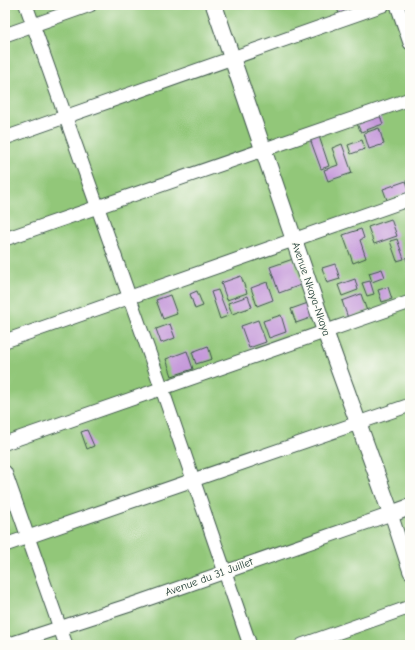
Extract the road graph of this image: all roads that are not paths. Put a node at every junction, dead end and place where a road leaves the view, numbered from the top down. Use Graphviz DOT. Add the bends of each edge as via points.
graph roads {
  1 [pos="26,5"];
  2 [pos="90,5"];
  3 [pos="214,5"];
  4 [pos="383,5"];
  5 [pos="397,5"];
  6 [pos="34,25"];
  7 [pos="5,35"];
  8 [pos="410,44"];
  9 [pos="232,58"];
  10 [pos="410,99"];
  11 [pos="65,117"];
  12 [pos="5,138"];
  13 [pos="264,149"];
  14 [pos="410,199"];
  15 [pos="97,207"];
  16 [pos="5,239"];
  17 [pos="295,240"];
  18 [pos="130,296"];
  19 [pos="410,302"];
  20 [pos="325,331"];
  21 [pos="5,341"];
  22 [pos="162,389"];
  23 [pos="410,405"];
  24 [pos="360,422"];
  25 [pos="5,443"];
  26 [pos="5,472"];
  27 [pos="193,480"];
  28 [pos="410,508"];
  29 [pos="391,514"];
  30 [pos="27,538"];
  31 [pos="5,545"];
  32 [pos="225,571"];
  33 [pos="410,572"];
  34 [pos="410,607"];
  35 [pos="60,627"];
  36 [pos="334,640"];
  37 [pos="7,645"];
  38 [pos="66,645"];
  39 [pos="250,645"];
  40 [pos="302,645"];
  1 -- 6 [label="street"];
  2 -- 6 [label="street"];
  3 -- 9 [label="street, Avenue Nkaya-Nkaya"];
  4 -- 9 [label="street"];
  5 -- 8 [label="street"];
  6 -- 7 [label="street"];
  6 -- 11 [label="street"];
  9 -- 11 [label="street"];
  9 -- 13 [label="street, Avenue Nkaya-Nkaya"];
  10 -- 13 [label="street"];
  11 -- 12 [label="street"];
  11 -- 15 [label="street"];
  13 -- 15 [label="street"];
  13 -- 17 [label="street, Avenue Nkaya-Nkaya"];
  14 -- 17 [label="street"];
  15 -- 16 [label="street"];
  15 -- 18 [label="street"];
  17 -- 18 [label="street"];
  17 -- 20 [label="street, Avenue Nkaya-Nkaya"];
  18 -- 21 [label="street"];
  18 -- 22 [label="street"];
  19 -- 20 [label="street"];
  20 -- 22 [label="street"];
  20 -- 24 [label="street, Avenue Nkaya-Nkaya"];
  22 -- 25 [label="street"];
  22 -- 27 [label="street"];
  23 -- 24 [label="street"];
  24 -- 27 [label="street"];
  24 -- 29 [label="street, Avenue Nkaya-Nkaya"];
  26 -- 30 [label="street"];
  27 -- 30 [label="street"];
  27 -- 32 [label="street"];
  28 -- 29 [label="street, Avenue du 31 Juillet"];
  29 -- 32 [label="street, Avenue du 31 Juillet"];
  29 -- 33 [label="street, Avenue Nkaya-Nkaya"];
  30 -- 31 [label="street"];
  30 -- 35 [label="street"];
  32 -- 35 [label="street, Avenue du 31 Juillet"];
  32 -- 39 [label="street"];
  34 -- 36 [label="street"];
  35 -- 37 [label="street, Avenue du 31 Juillet"];
  35 -- 38 [label="street"];
  36 -- 40 [label="street"];
}
